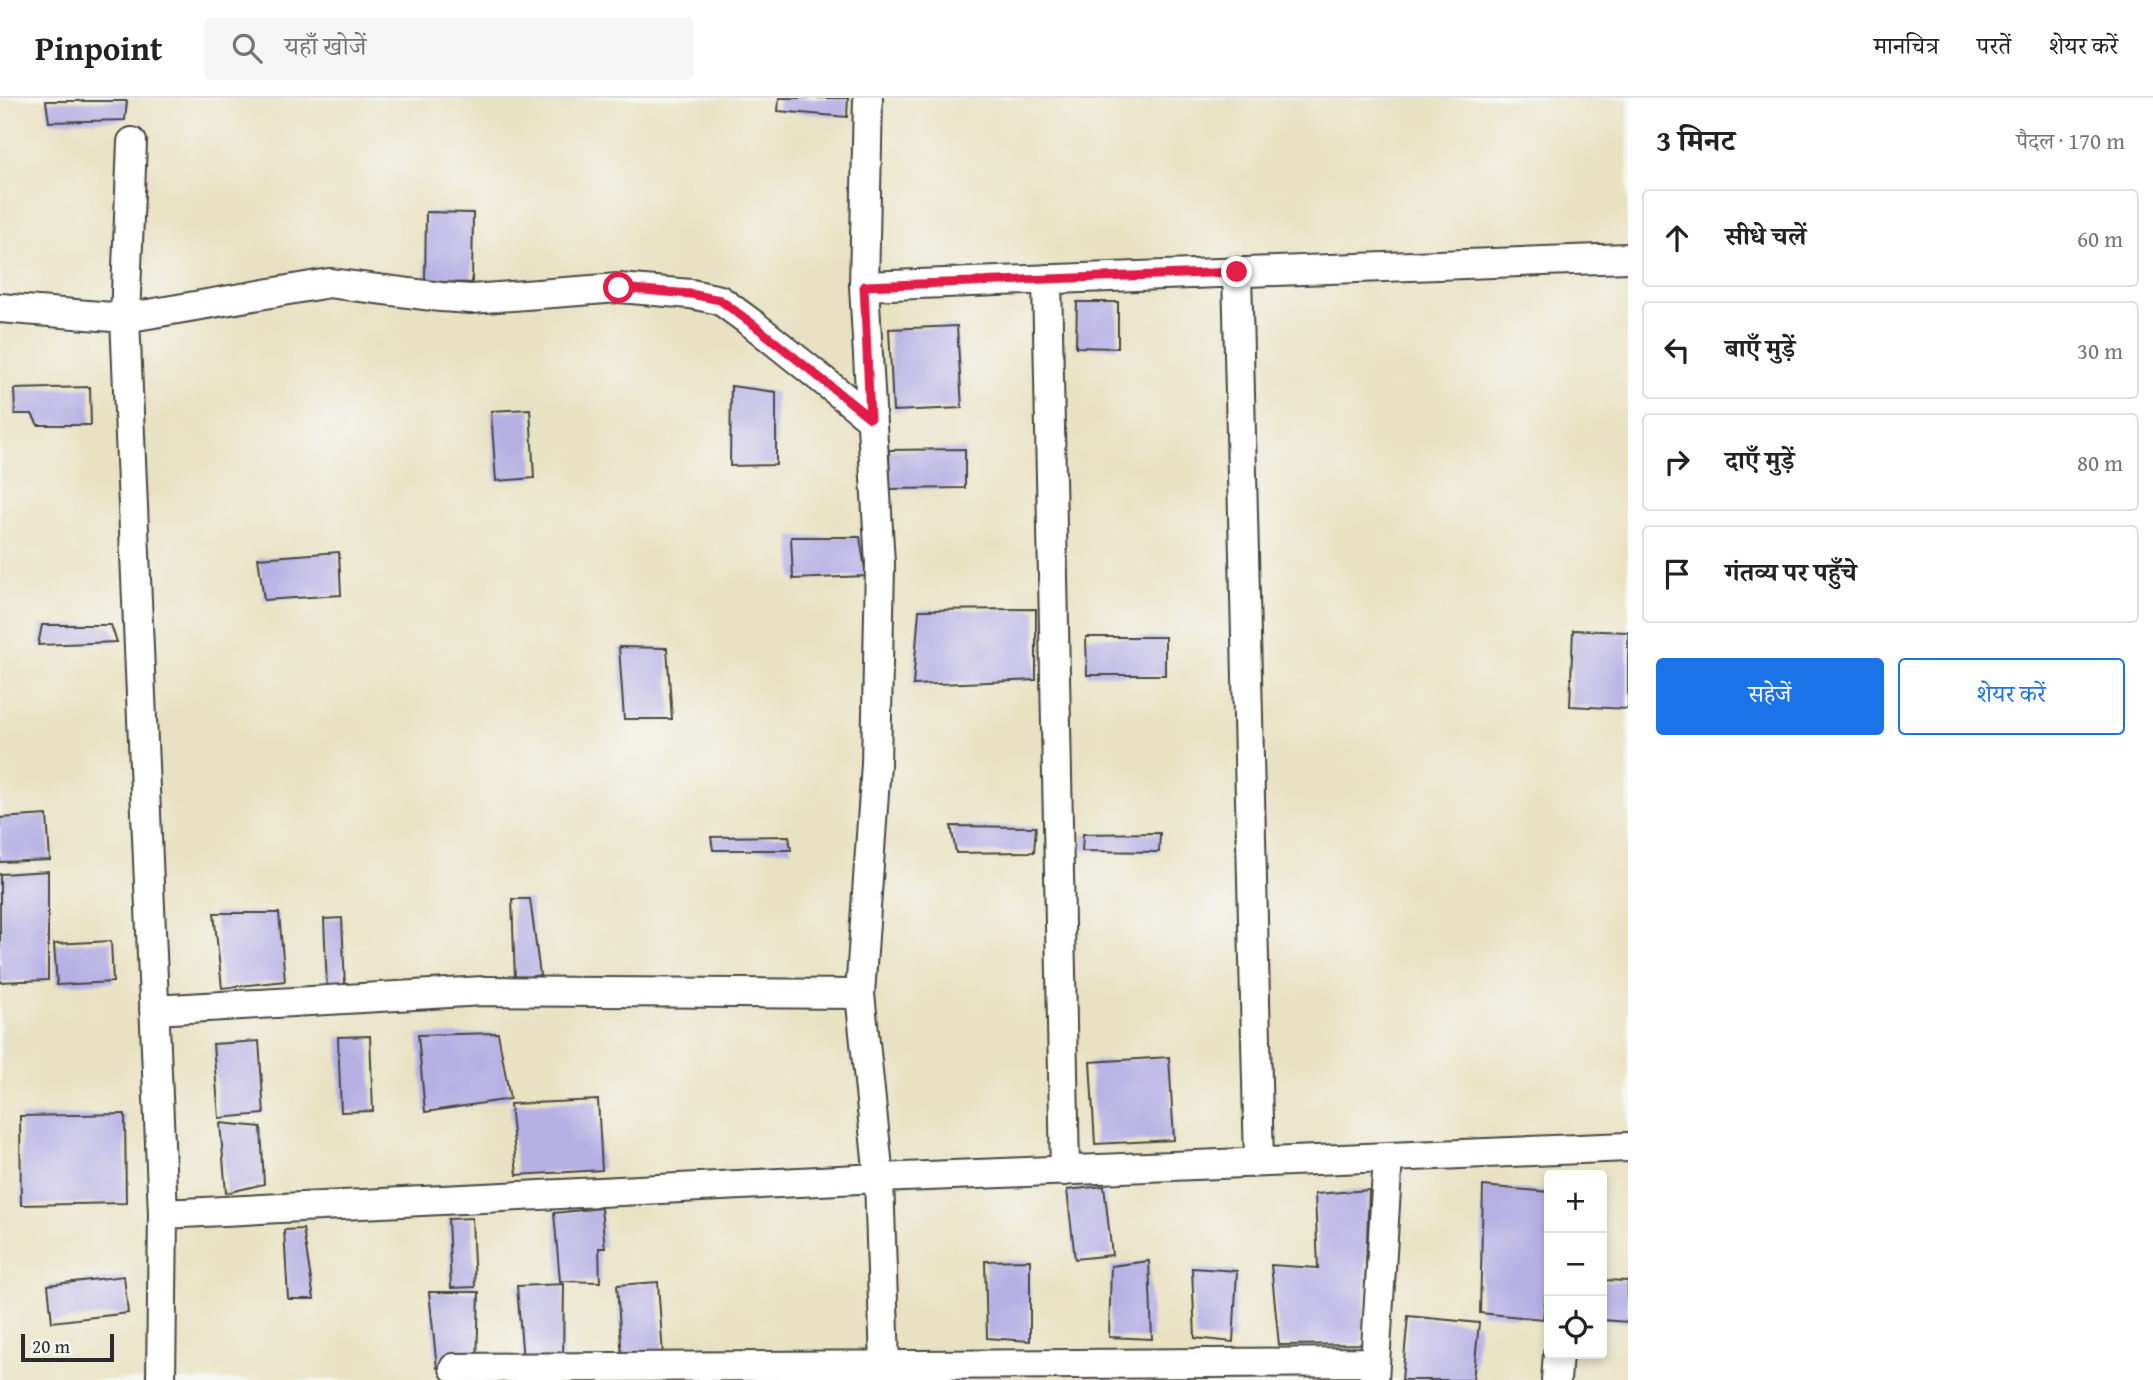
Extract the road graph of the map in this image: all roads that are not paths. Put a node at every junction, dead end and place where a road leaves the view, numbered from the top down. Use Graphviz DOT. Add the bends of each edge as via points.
graph roads {
  1 [pos="868,98"];
  2 [pos="132,142"];
  3 [pos="1628,258"];
  4 [pos="1237,272"];
  5 [pos="1048,278"];
  6 [pos="864,286"];
  7 [pos="0,308"];
  8 [pos="125,318"];
  9 [pos="870,418"];
  10 [pos="860,994"];
  11 [pos="154,1010"];
  12 [pos="1628,1147"];
  13 [pos="1388,1157"];
  14 [pos="1572,1162"];
  15 [pos="1259,1163"];
  16 [pos="1065,1171"];
  17 [pos="879,1178"];
  18 [pos="163,1214"];
  19 [pos="1558,1359"];
  20 [pos="885,1365"];
  21 [pos="454,1368"];
  22 [pos="1374,1371"];
  23 [pos="549,1374"];
  24 [pos="161,1380"];
  25 [pos="1556,1380"];
  1 -- 6 [label="street"];
  2 -- 8 [label="street"];
  3 -- 4 [label="street"];
  4 -- 5 [label="street"];
  4 -- 15 [label="street"];
  5 -- 6 [label="street"];
  5 -- 16 [label="street"];
  6 -- 9 [label="street"];
  7 -- 8 [label="street"];
  8 -- 9 [label="street" via="329,283 471,299 619,288 691,294 720,300"];
  8 -- 11 [label="street"];
  9 -- 10 [label="street" via="879,577 876,764"];
  10 -- 11 [label="street" via="483,991"];
  10 -- 17 [label="street"];
  11 -- 18 [label="street"];
  12 -- 14 [label="street"];
  13 -- 14 [label="street"];
  13 -- 15 [label="street"];
  13 -- 22 [label="street"];
  15 -- 16 [label="street"];
  16 -- 17 [label="street"];
  17 -- 18 [label="street"];
  17 -- 20 [label="street"];
  18 -- 24 [label="street"];
  19 -- 25 [label="street"];
  20 -- 22 [label="street"];
  20 -- 23 [label="street"];
  21 -- 23 [label="street"];
}
